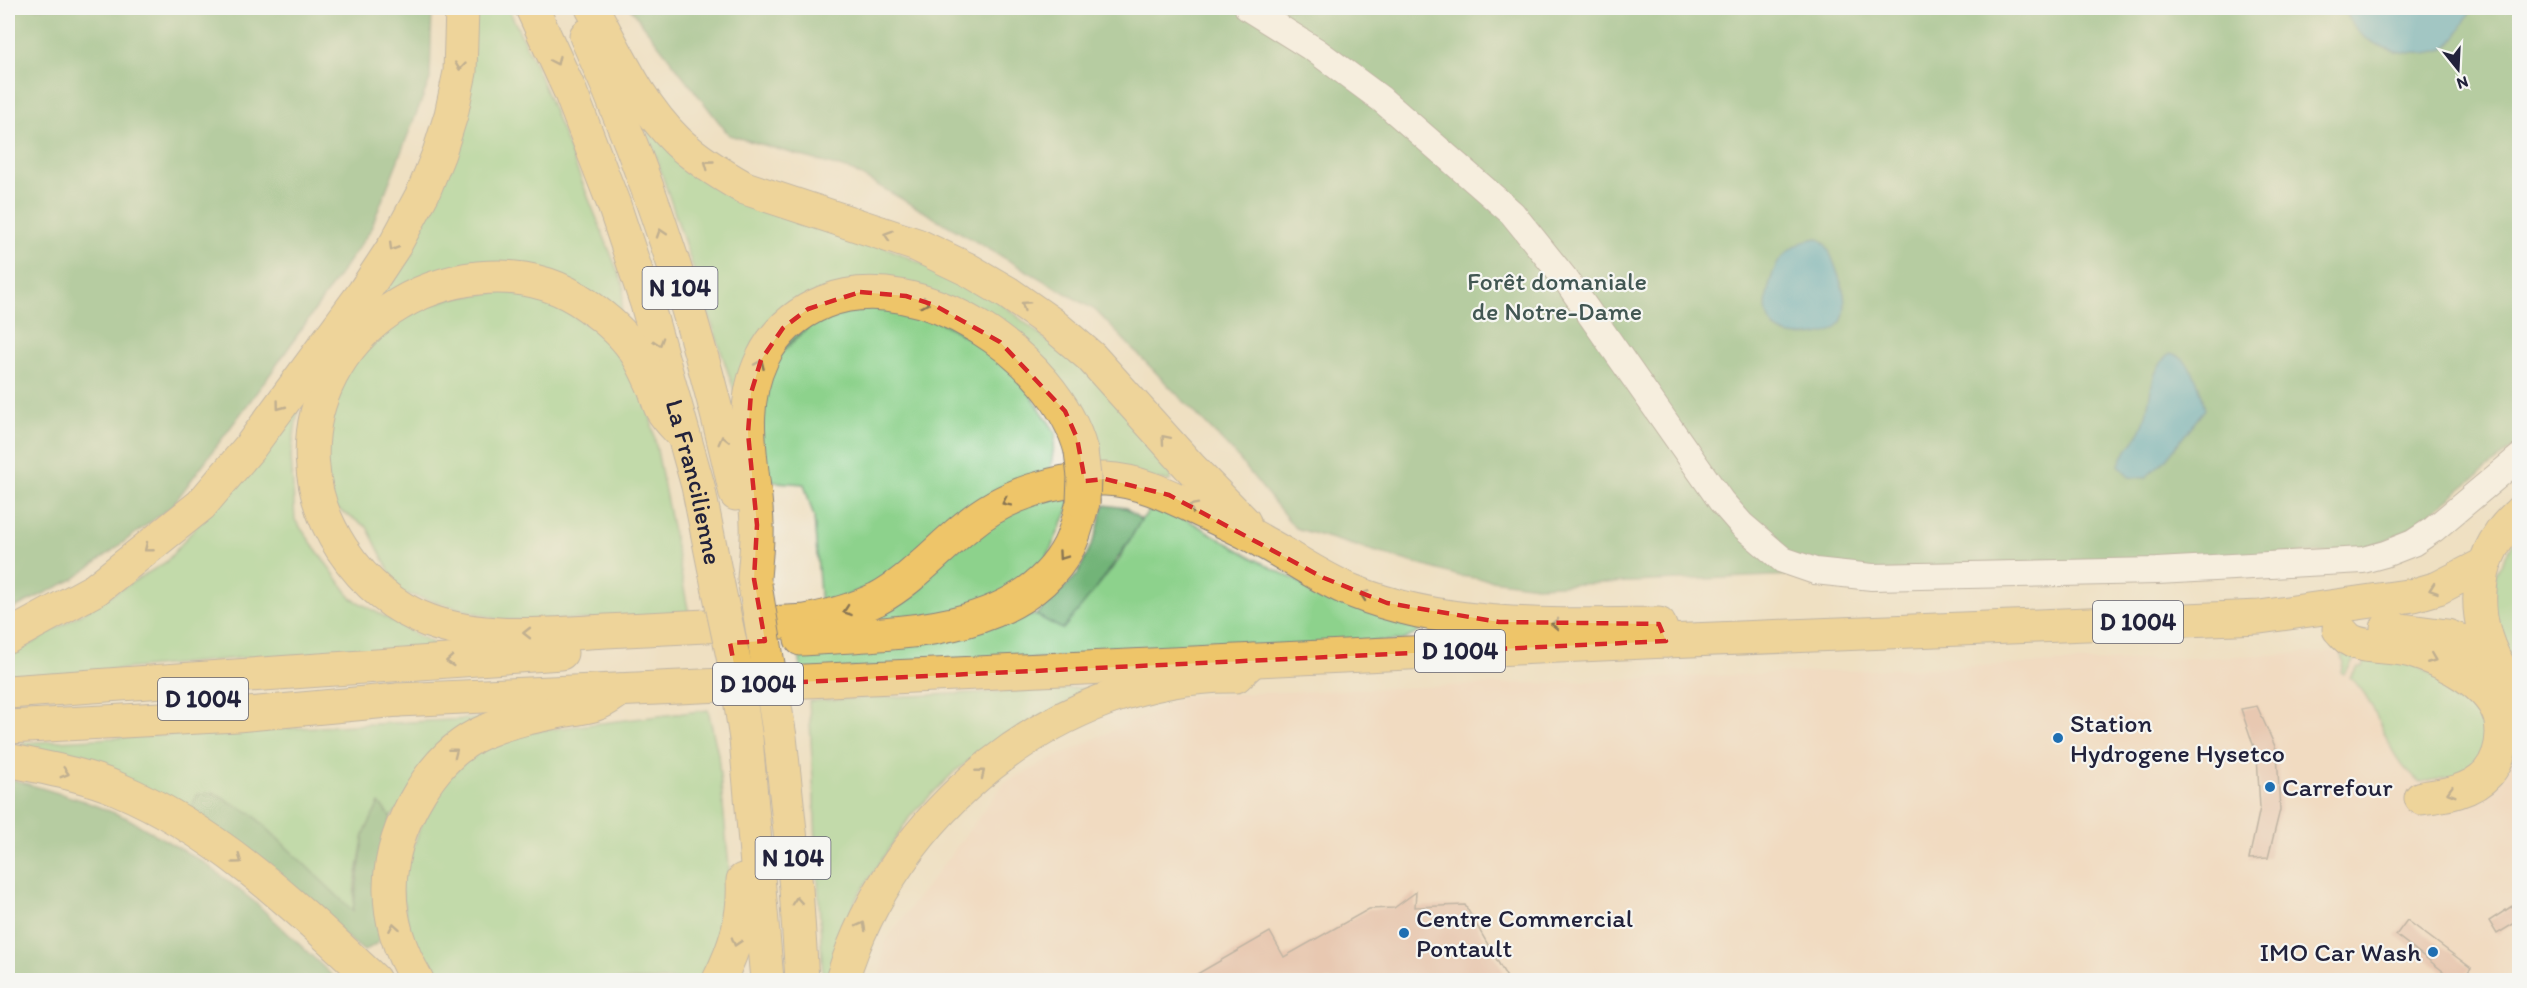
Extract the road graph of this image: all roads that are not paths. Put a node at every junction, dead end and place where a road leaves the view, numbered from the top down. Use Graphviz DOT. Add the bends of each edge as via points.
graph roads {
  1 [pos="462,8"];
  2 [pos="532,8"];
  3 [pos="572,8"];
  4 [pos="592,8"];
  5 [pos="1248,8"];
  6 [pos="684,436"];
  7 [pos="2520,457"];
  8 [pos="2520,512"];
  9 [pos="1264,542"];
  10 [pos="2485,564"];
  11 [pos="755,582"];
  12 [pos="2260,617"];
  13 [pos="2339,629"];
  14 [pos="8,637"];
  15 [pos="1666,640"];
  16 [pos="2490,652"];
  17 [pos="1253,660"];
  18 [pos="620,690"];
  19 [pos="8,692"];
  20 [pos="2520,692"];
  21 [pos="398,700"];
  22 [pos="8,706"];
  23 [pos="8,727"];
  24 [pos="8,760"];
  25 [pos="2421,798"];
  26 [pos="752,801"];
  27 [pos="374,981"];
  28 [pos="417,981"];
  29 [pos="719,981"];
  30 [pos="767,981"];
  31 [pos="802,981"];
  32 [pos="842,981"];
  1 -- 14 [label="main road, one-way" via="459,72 439,153 395,245 344,320 250,447 201,505 96,589"];
  2 -- 6 [label="main road, La Francilienne / N 104, one-way" via="570,91 614,205 654,326"];
  11 -- 3 [label="main road, La Francilienne / N 104, one-way" via="713,401 683,297 632,150"];
  9 -- 4 [label="main road, one-way" via="1091,357 1008,293 917,245 745,188 677,141 646,103"];
  5 -- 7 [label="street" via="1315,50 1381,99 1512,213 1566,280 1721,501 1769,549 1794,564 1815,571 1872,577 2157,571 2363,560 2413,543"];
  9 -- 6 [label="main road, one-way" via="1143,485 1105,479 1061,483 1028,492 978,516 905,580 878,598 832,616 677,628 495,633 462,630 430,621 407,611 369,584 326,522 314,467 314,435 330,375 361,334 395,305 433,287 495,276 555,287 613,326 634,350 662,409"];
  6 -- 26 [label="main road, La Francilienne / N 104, bridge" via="735,666"];
  8 -- 10 [label="main road" via="2500,533"];
  15 -- 9 [label="main road, one-way" via="1659,624 1499,622 1387,603 1324,578"];
  10 -- 12 [label="main road, D 1004, one-way" via="2438,588 2414,595"];
  10 -- 16 [label="main road" via="2480,609"];
  11 -- 19 [label="main road, one-way, bridge" via="758,525 748,433 753,383 768,347 783,328 808,309 860,292 906,296 934,305 982,330 1021,360 1072,426 1081,451 1084,477 1083,502 1068,547 1039,584 1010,604 974,619 854,635"];
  31 -- 11 [label="main road, La Francilienne / N 104, one-way, bridge" via="780,737"];
  12 -- 13 [label="main road, D 1004"];
  12 -- 15 [label="main road, D 1004"];
  13 -- 16 [label="main road, D 1004" via="2388,628 2447,636"];
  13 -- 25 [label="main road, one-way" via="2351,641 2411,651 2456,669 2482,688 2500,716 2502,746 2490,771 2452,794"];
  15 -- 17 [label="main road, D 1004"];
  16 -- 20 [label="main road" via="2506,679"];
  17 -- 18 [label="main road, D 1004"];
  32 -- 17 [label="main road, one-way" via="856,936 891,874 934,819 979,774 1024,741 1082,709 1167,682 1236,676"];
  18 -- 21 [label="main road, D 1004"];
  28 -- 18 [label="main road, one-way" via="396,938 392,856 407,812 437,766 484,732 533,716 597,704"];
  21 -- 22 [label="main road, D 1004" via="243,697"];
  21 -- 23 [label="main road, D 1004" via="237,715"];
  24 -- 27 [label="main road, one-way" via="118,789 180,822 262,878"];
  26 -- 29 [label="main road, one-way" via="743,913"];
  26 -- 30 [label="main road, La Francilienne / N 104"];
}
